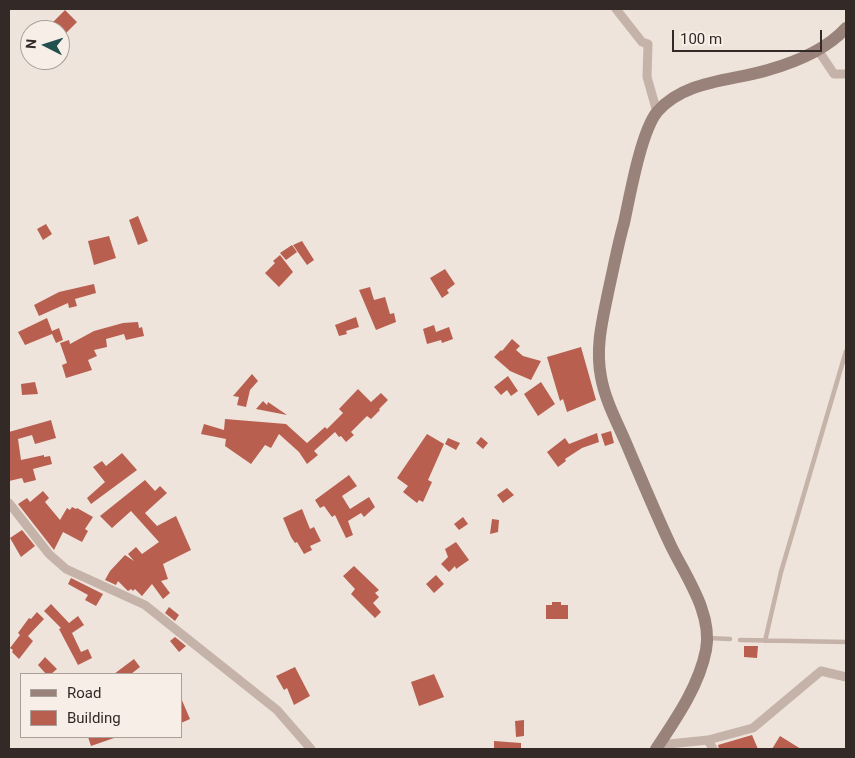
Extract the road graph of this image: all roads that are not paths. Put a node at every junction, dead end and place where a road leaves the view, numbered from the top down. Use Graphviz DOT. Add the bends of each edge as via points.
graph roads {
  1 [pos="616,9"];
  2 [pos="846,28"];
  3 [pos="818,50"];
  4 [pos="846,74"];
  5 [pos="657,112"];
  6 [pos="846,350"];
  7 [pos="9,503"];
  8 [pos="707,638"];
  9 [pos="730,639"];
  10 [pos="740,640"];
  11 [pos="766,641"];
  12 [pos="846,642"];
  13 [pos="846,677"];
  14 [pos="708,740"];
  15 [pos="657,747"];
  16 [pos="311,749"];
  17 [pos="713,749"];
  1 -- 5 [label="street" via="642,42 648,44 647,77"];
  2 -- 3 [label="main road"];
  3 -- 4 [label="street" via="834,74"];
  3 -- 5 [label="main road" via="767,70 702,85 675,97"];
  5 -- 8 [label="main road" via="648,130 620,239 598,355 606,395 700,605"];
  6 -- 11 [label="lane" via="781,572"];
  7 -- 16 [label="street" via="49,554 66,569 145,605 277,710"];
  8 -- 9 [label="lane"];
  8 -- 15 [label="main road" via="700,671"];
  10 -- 11 [label="lane"];
  11 -- 12 [label="lane"];
  13 -- 14 [label="street" via="821,671 753,728"];
  14 -- 15 [label="street"];
  14 -- 17 [label="street"];
}
